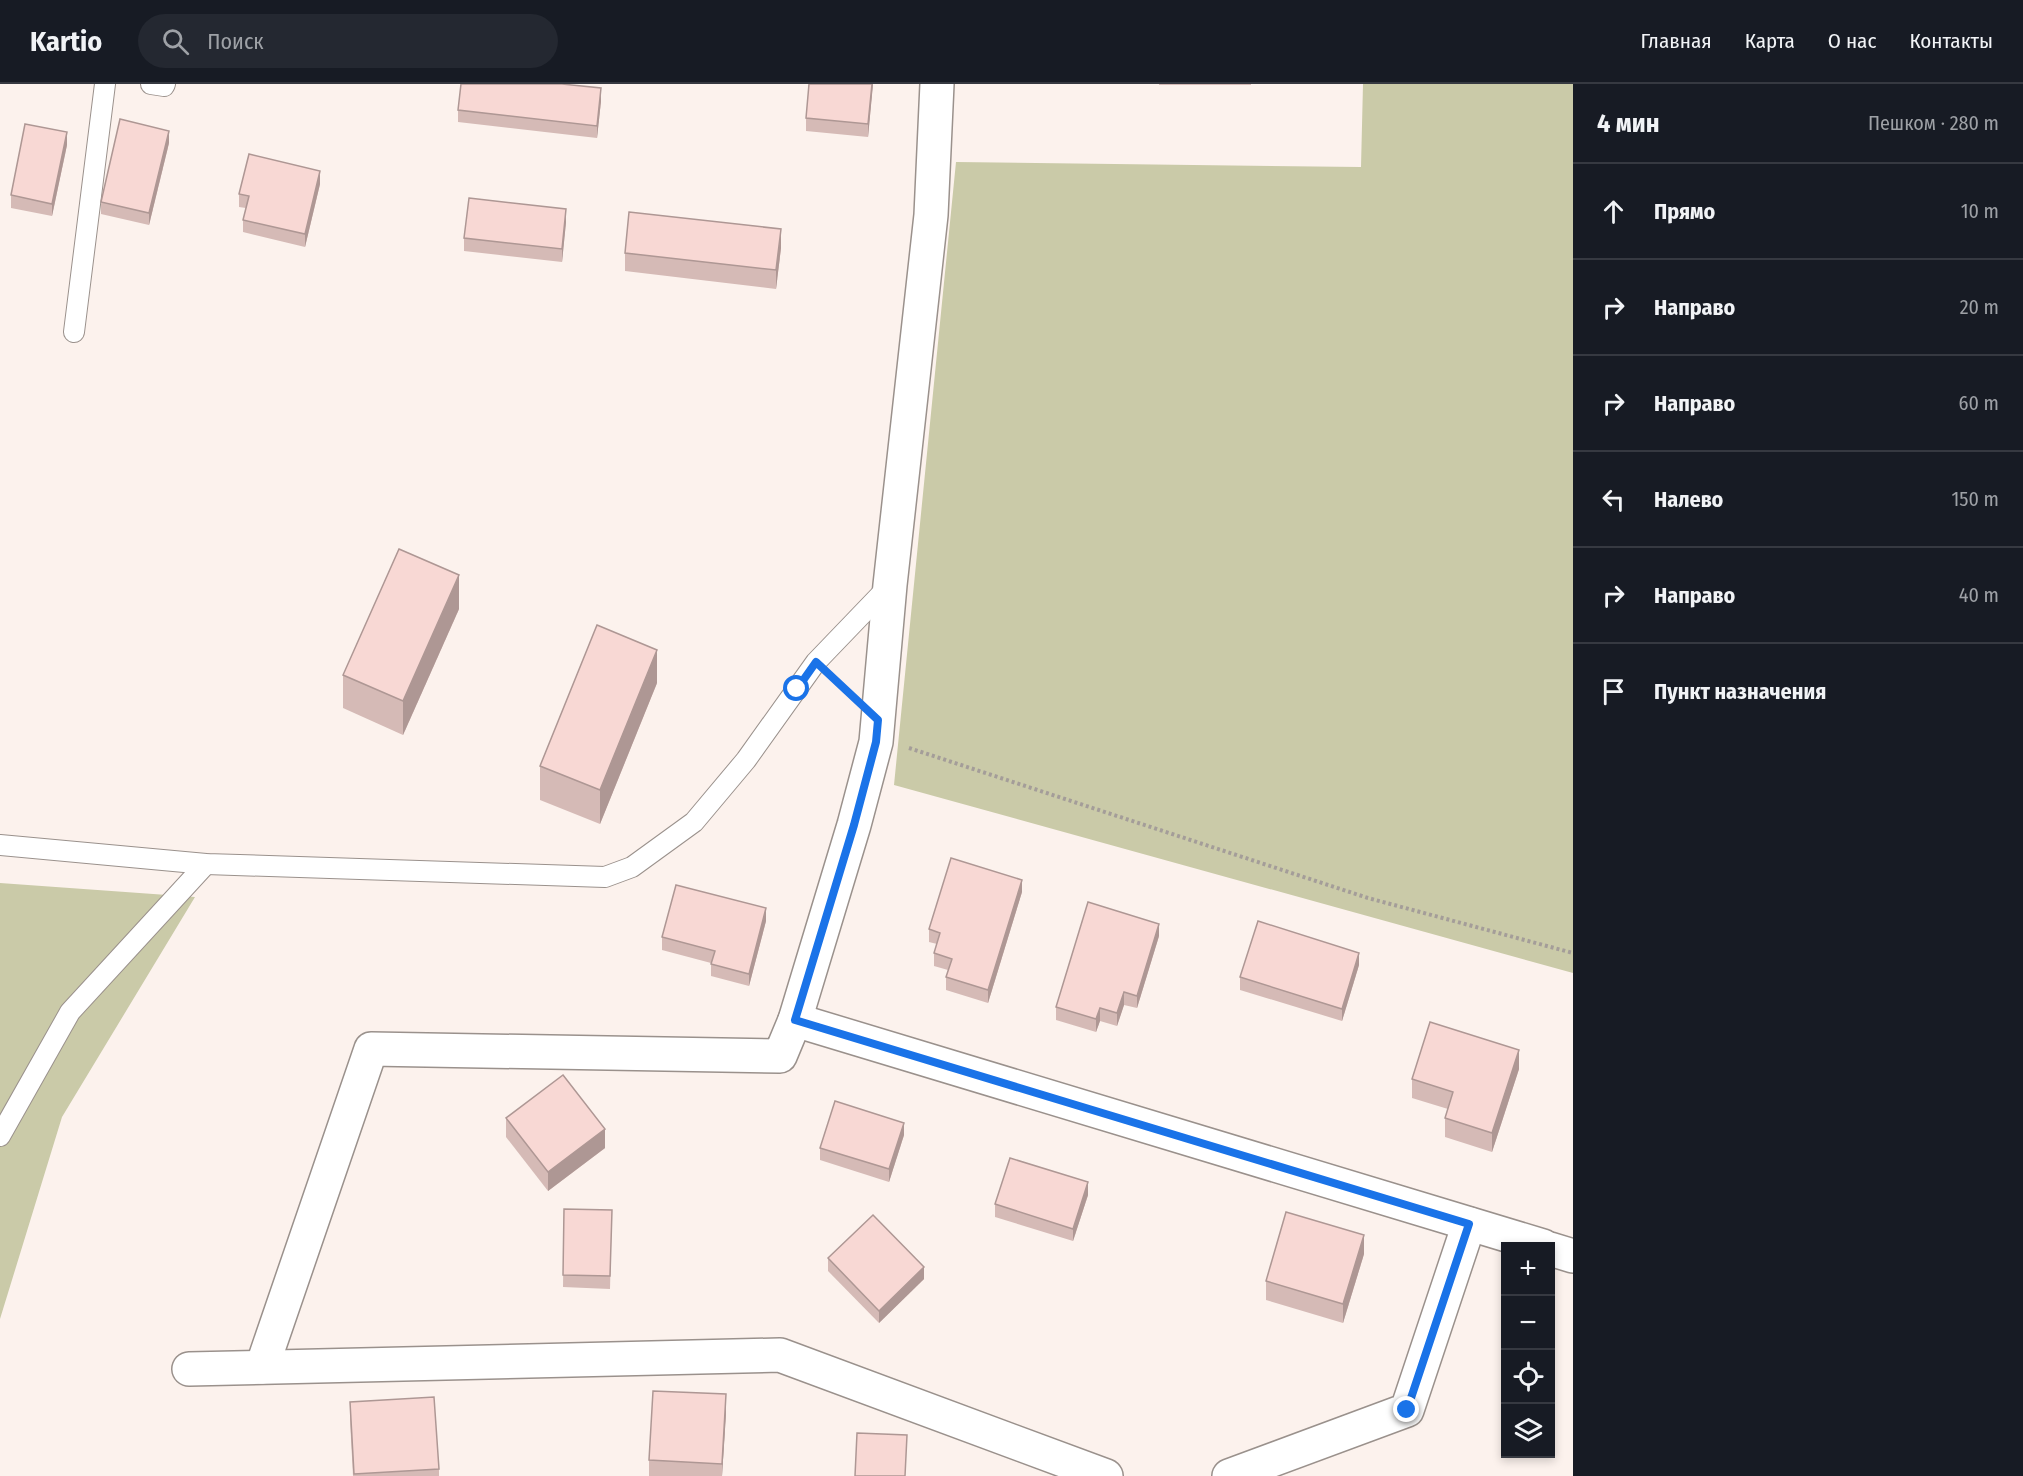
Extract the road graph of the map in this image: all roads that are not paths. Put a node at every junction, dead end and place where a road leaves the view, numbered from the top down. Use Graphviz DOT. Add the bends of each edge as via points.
graph roads {
  1 [pos="105,84"];
  2 [pos="151,84"];
  3 [pos="165,84"];
  4 [pos="937,84"];
  5 [pos="74,332"];
  6 [pos="890,585"];
  7 [pos="0,845"];
  8 [pos="206,864"];
  9 [pos="795,1020"];
  10 [pos="0,1136"];
  11 [pos="1469,1224"];
  12 [pos="1530,1242"];
  13 [pos="1555,1250"];
  14 [pos="1573,1256"];
  15 [pos="262,1367"];
  16 [pos="189,1369"];
  17 [pos="1106,1476"];
  18 [pos="1229,1476"];
  1 -- 5 [label="lane"];
  2 -- 3 [label="lane"];
  4 -- 6 [label="street" via="931,215"];
  6 -- 8 [label="lane" via="816,662 746,760 694,822 632,867 605,877"];
  6 -- 9 [label="street" via="876,742"];
  7 -- 8 [label="lane"];
  8 -- 10 [label="lane" via="70,1012"];
  9 -- 11 [label="street"];
  9 -- 15 [label="street" via="780,1056 371,1048"];
  11 -- 12 [label="street"];
  11 -- 18 [label="street" via="1407,1410"];
  13 -- 14 [label="street"];
  15 -- 16 [label="street"];
  15 -- 17 [label="street" via="780,1355"];
}
